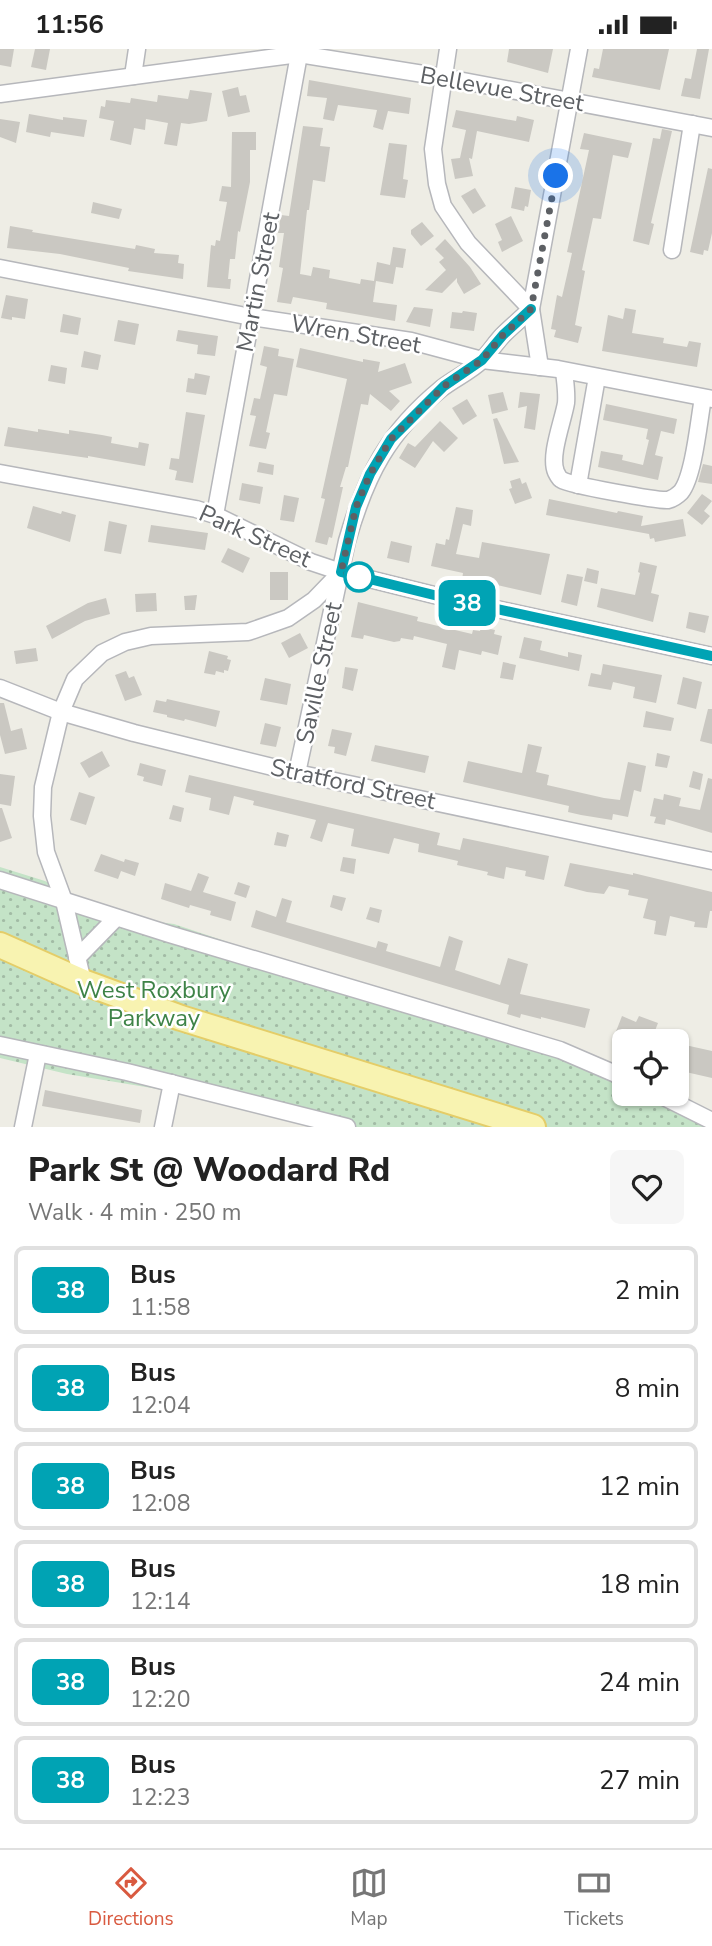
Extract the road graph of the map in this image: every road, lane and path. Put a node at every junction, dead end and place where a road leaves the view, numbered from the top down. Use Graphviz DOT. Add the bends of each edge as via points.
graph roads {
  1 [pos="137,49"];
  2 [pos="448,49"];
  3 [pos="579,49"];
  4 [pos="300,51"];
  5 [pos="133,76"];
  6 [pos="442,78"];
  7 [pos="0,94"];
  8 [pos="570,101"];
  9 [pos="692,124"];
  10 [pos="712,128"];
  11 [pos="672,250"];
  12 [pos="0,268"];
  13 [pos="531,309"];
  14 [pos="251,317"];
  15 [pos="482,360"];
  16 [pos="540,367"];
  17 [pos="564,371"];
  18 [pos="597,377"];
  19 [pos="708,398"];
  20 [pos="0,473"];
  21 [pos="578,485"];
  22 [pos="215,515"];
  23 [pos="341,572"];
  24 [pos="712,656"];
  25 [pos="0,688"];
  26 [pos="61,712"];
  27 [pos="297,773"];
  28 [pos="712,861"];
  29 [pos="0,880"];
  30 [pos="64,901"];
  31 [pos="116,918"];
  32 [pos="0,945"];
  33 [pos="80,970"];
  34 [pos="0,1045"];
  35 [pos="38,1054"];
  36 [pos="612,1072"];
  37 [pos="172,1083"];
  38 [pos="682,1106"];
  39 [pos="290,1121"];
  40 [pos="712,1121"];
  41 [pos="23,1127"];
  42 [pos="163,1127"];
  43 [pos="347,1127"];
  44 [pos="533,1127"];
  1 -- 5 [label="street"];
  2 -- 6 [label="street"];
  3 -- 8 [label="street"];
  4 -- 5 [label="street, Bellevue Street"];
  4 -- 6 [label="street, Bellevue Street"];
  4 -- 14 [label="street, Martin Street"];
  5 -- 7 [label="street, Bellevue Street"];
  6 -- 8 [label="street, Bellevue Street"];
  6 -- 13 [label="street" via="433,149 443,206 468,243"];
  8 -- 9 [label="street, Bellevue Street"];
  8 -- 13 [label="street"];
  9 -- 10 [label="street, Bellevue Street"];
  9 -- 11 [label="street"];
  12 -- 14 [label="street, Wren Street"];
  13 -- 15 [label="street, Saville Street"];
  13 -- 16 [label="street"];
  14 -- 15 [label="street, Wren Street" via="411,341"];
  14 -- 22 [label="street, Martin Street"];
  15 -- 16 [label="street, Wren Street"];
  15 -- 23 [label="street, Saville Street" via="444,386 391,439 356,507"];
  16 -- 17 [label="street, Wren Street"];
  17 -- 18 [label="street, Wren Street"];
  17 -- 21 [label="street" via="566,402 554,467 562,481"];
  18 -- 19 [label="street, Wren Street"];
  18 -- 21 [label="street"];
  19 -- 21 [label="street" via="680,494 669,500 642,498"];
  20 -- 22 [label="street, Park Street"];
  22 -- 23 [label="street, Park Street"];
  23 -- 24 [label="street, Park Street"];
  23 -- 26 [label="street" via="288,618 248,632 151,636 102,653 75,679"];
  23 -- 27 [label="street, Saville Street"];
  25 -- 26 [label="street, Stratford Street"];
  26 -- 27 [label="street, Stratford Street"];
  26 -- 30 [label="street" via="43,787 43,816 46,852"];
  27 -- 28 [label="street, Stratford Street"];
  29 -- 30 [label="street"];
  30 -- 31 [label="street"];
  30 -- 33 [label="street"];
  31 -- 33 [label="street"];
  31 -- 36 [label="street" via="560,1050"];
  32 -- 33 [label="main road"];
  33 -- 44 [label="main road" via="236,1037"];
  34 -- 35 [label="street"];
  35 -- 37 [label="street"];
  35 -- 41 [label="street"];
  37 -- 39 [label="street"];
  37 -- 42 [label="street"];
  38 -- 40 [label="street"];
  39 -- 43 [label="street"];
}
